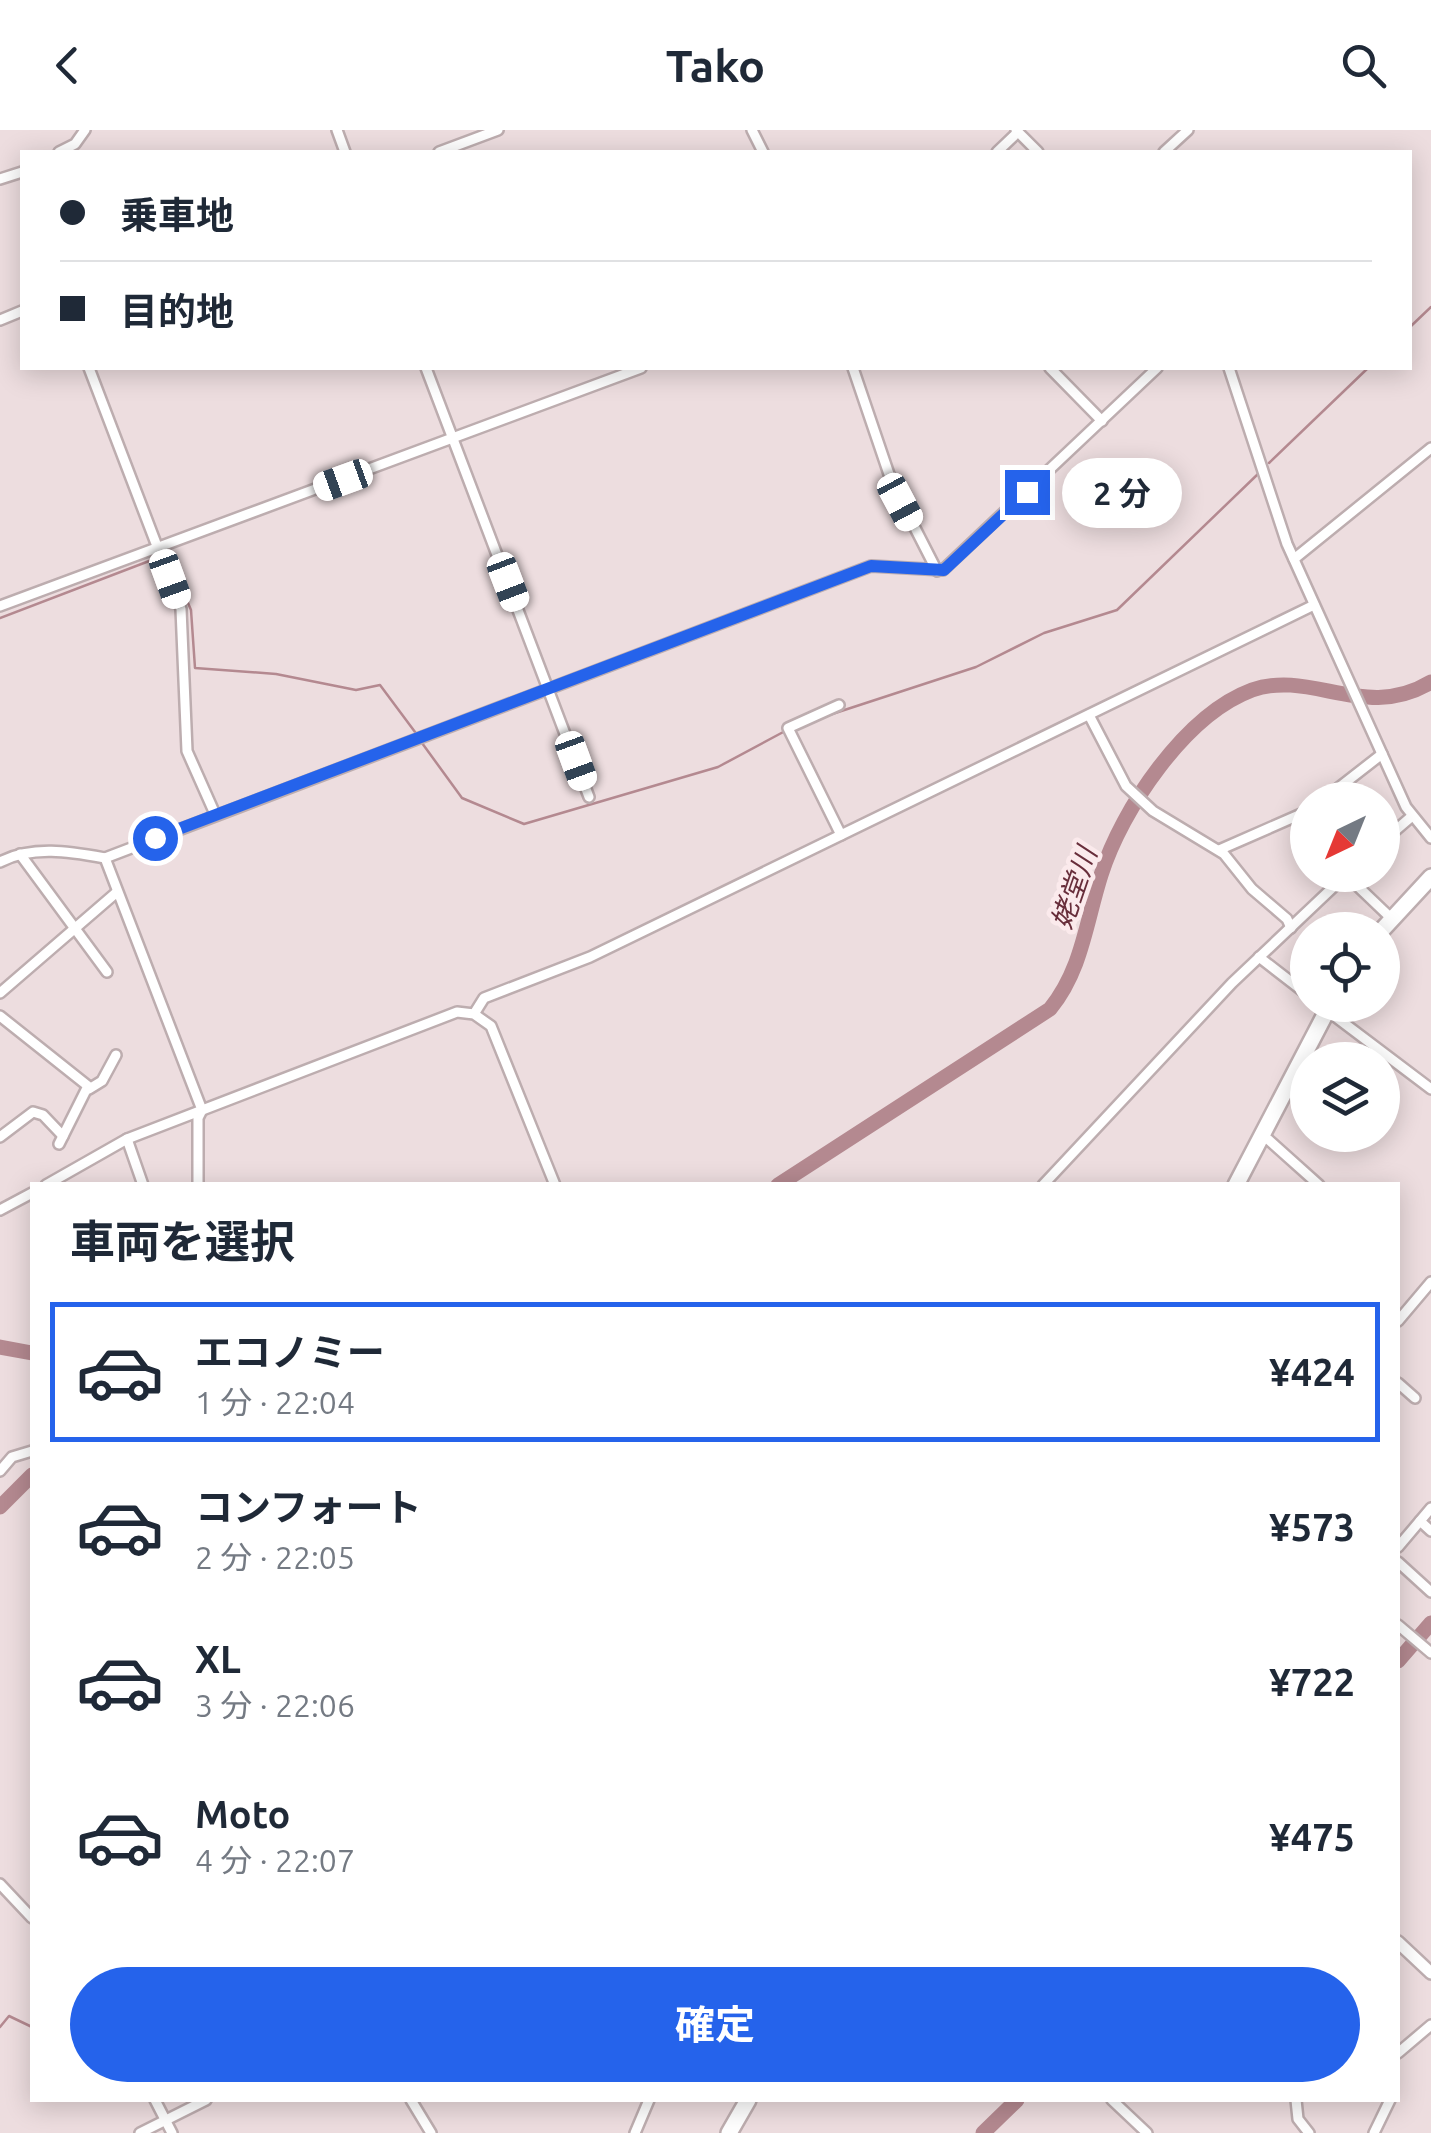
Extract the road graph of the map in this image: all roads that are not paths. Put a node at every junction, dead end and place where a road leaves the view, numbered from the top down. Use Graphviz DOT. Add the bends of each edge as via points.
graph roads {
  1 [pos="85,130"];
  2 [pos="498,130"];
  3 [pos="1188,130"];
  4 [pos="1017,131"];
  5 [pos="63,150"];
  6 [pos="444,150"];
  7 [pos="999,150"];
  8 [pos="1036,150"];
  9 [pos="1166,150"];
  10 [pos="20,174"];
  11 [pos="0,180"];
  12 [pos="90,370"];
  13 [pos="427,370"];
  14 [pos="636,370"];
  15 [pos="855,370"];
  16 [pos="1052,370"];
  17 [pos="1155,370"];
  18 [pos="1230,370"];
  19 [pos="1102,420"];
  20 [pos="453,439"];
  21 [pos="1431,448"];
  22 [pos="159,550"];
  23 [pos="1294,559"];
  24 [pos="937,571"];
  25 [pos="1314,605"];
  26 [pos="0,606"];
  27 [pos="550,689"];
  28 [pos="839,705"];
  29 [pos="1089,715"];
  30 [pos="1382,754"];
  31 [pos="1346,782"];
  32 [pos="590,798"];
  33 [pos="214,814"];
  34 [pos="1411,816"];
  35 [pos="1290,820"];
  36 [pos="1400,826"];
  37 [pos="842,835"];
  38 [pos="1431,838"];
  39 [pos="1219,850"];
  40 [pos="20,854"];
  41 [pos="106,858"];
  42 [pos="0,862"];
  43 [pos="1428,886"];
  44 [pos="118,892"];
  45 [pos="1328,892"];
  46 [pos="1360,892"];
  47 [pos="1308,912"];
  48 [pos="1377,912"];
  49 [pos="1400,912"];
  50 [pos="75,926"];
  51 [pos="1290,926"];
  52 [pos="1290,929"];
  53 [pos="1259,958"];
  54 [pos="108,972"];
  55 [pos="1290,981"];
  56 [pos="0,993"];
  57 [pos="474,1014"];
  58 [pos="0,1016"];
  59 [pos="1318,1022"];
  60 [pos="1345,1022"];
  61 [pos="116,1055"];
  62 [pos="89,1088"];
  63 [pos="1431,1090"];
  64 [pos="202,1110"];
  65 [pos="1262,1134"];
  66 [pos="0,1137"];
  67 [pos="127,1139"];
  68 [pos="51,1182"];
  69 [pos="141,1182"];
  70 [pos="198,1182"];
  71 [pos="554,1182"];
  72 [pos="1047,1182"];
  73 [pos="1238,1182"];
  74 [pos="1316,1182"];
  75 [pos="30,1194"];
  76 [pos="0,1210"];
  77 [pos="1431,1282"];
  78 [pos="1400,1318"];
  79 [pos="1400,1385"];
  80 [pos="1415,1398"];
  81 [pos="30,1451"];
  82 [pos="0,1471"];
  83 [pos="1431,1508"];
  84 [pos="1420,1522"];
  85 [pos="1431,1531"];
  86 [pos="1400,1545"];
  87 [pos="1400,1564"];
  88 [pos="1431,1592"];
  89 [pos="1400,1627"];
  90 [pos="1431,1654"];
  91 [pos="0,1884"];
  92 [pos="30,1916"];
  93 [pos="1400,1944"];
  94 [pos="1431,1972"];
  95 [pos="1431,2025"];
  96 [pos="1400,2051"];
  97 [pos="155,2102"];
  98 [pos="202,2102"];
  99 [pos="412,2102"];
  100 [pos="648,2102"];
  101 [pos="747,2102"];
  102 [pos="1114,2102"];
  103 [pos="1296,2102"];
  104 [pos="1389,2102"];
  105 [pos="166,2120"];
  106 [pos="140,2133"];
  107 [pos="172,2133"];
  108 [pos="431,2133"];
  109 [pos="635,2133"];
  110 [pos="729,2133"];
  111 [pos="1147,2133"];
  112 [pos="1309,2133"];
  113 [pos="1374,2133"];
  1 -- 5 [label="street"];
  2 -- 6 [label="street"];
  3 -- 9 [label="street"];
  4 -- 7 [label="street"];
  4 -- 8 [label="street"];
  10 -- 11 [label="street"];
  12 -- 22 [label="street"];
  13 -- 20 [label="street"];
  14 -- 20 [label="street"];
  15 -- 24 [label="street" via="892,483"];
  16 -- 19 [label="street"];
  17 -- 19 [label="street"];
  18 -- 23 [label="street"];
  19 -- 24 [label="street"];
  20 -- 22 [label="street"];
  20 -- 27 [label="street"];
  21 -- 23 [label="street"];
  22 -- 26 [label="street"];
  22 -- 33 [label="street" via="185,624 187,751"];
  23 -- 25 [label="street"];
  24 -- 27 [label="street" via="871,566"];
  25 -- 29 [label="street"];
  25 -- 30 [label="street"];
  27 -- 32 [label="street"];
  27 -- 33 [label="street"];
  28 -- 37 [label="street" via="788,728"];
  29 -- 37 [label="street"];
  29 -- 39 [label="street" via="1126,786 1149,808"];
  30 -- 31 [label="street"];
  30 -- 34 [label="street"];
  33 -- 41 [label="street"];
  34 -- 36 [label="street"];
  34 -- 38 [label="street"];
  35 -- 39 [label="street"];
  37 -- 57 [label="street" via="590,957 484,998"];
  39 -- 51 [label="street"];
  40 -- 41 [label="street"];
  40 -- 42 [label="street"];
  40 -- 50 [label="street"];
  41 -- 44 [label="street"];
  43 -- 49 [label="highway"];
  44 -- 50 [label="street"];
  44 -- 64 [label="street"];
  45 -- 47 [label="street"];
  46 -- 48 [label="street"];
  50 -- 54 [label="street"];
  50 -- 56 [label="street"];
  52 -- 53 [label="street"];
  53 -- 55 [label="street"];
  53 -- 72 [label="street"];
  57 -- 64 [label="street" via="447,1014"];
  57 -- 71 [label="street" via="496,1037"];
  58 -- 62 [label="street"];
  59 -- 65 [label="highway"];
  60 -- 63 [label="street"];
  61 -- 62 [label="street" via="102,1081"];
  62 -- 66 [label="street" via="61,1140 33,1112"];
  64 -- 67 [label="street"];
  64 -- 70 [label="street"];
  65 -- 73 [label="highway"];
  65 -- 74 [label="street"];
  67 -- 68 [label="street"];
  67 -- 69 [label="street"];
  75 -- 76 [label="street"];
  77 -- 78 [label="street"];
  79 -- 80 [label="street"];
  81 -- 82 [label="street" via="12,1456"];
  83 -- 84 [label="street"];
  84 -- 85 [label="street"];
  84 -- 86 [label="street"];
  87 -- 88 [label="street"];
  89 -- 90 [label="street"];
  91 -- 92 [label="street"];
  93 -- 94 [label="street"];
  95 -- 96 [label="street"];
  97 -- 105 [label="street"];
  98 -- 105 [label="street"];
  99 -- 108 [label="street"];
  100 -- 109 [label="street"];
  101 -- 110 [label="highway"];
  102 -- 111 [label="street"];
  103 -- 112 [label="street"];
  104 -- 113 [label="street"];
  105 -- 106 [label="street"];
  105 -- 107 [label="street"];
}
